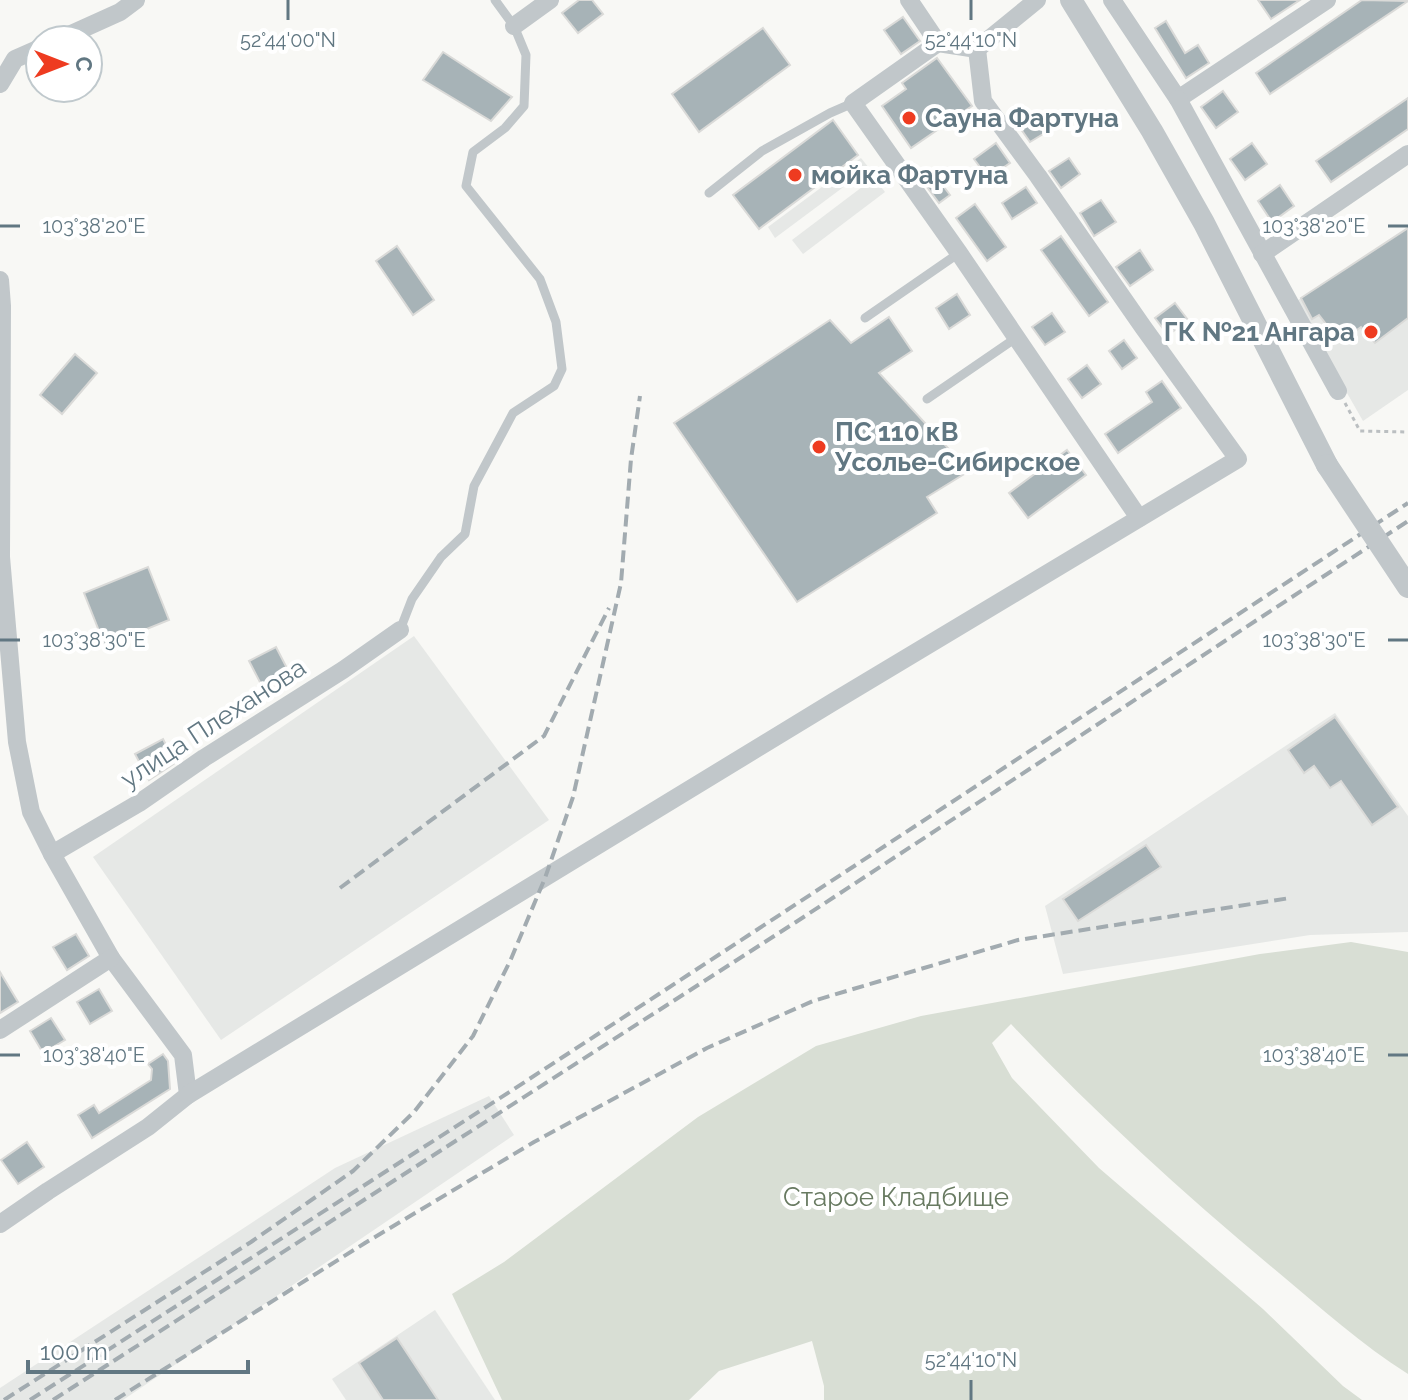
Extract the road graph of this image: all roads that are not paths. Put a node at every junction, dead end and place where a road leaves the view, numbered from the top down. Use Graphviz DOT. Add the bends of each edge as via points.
graph roads {
  1 [pos="136,0"];
  2 [pos="495,0"];
  3 [pos="550,0"];
  4 [pos="909,0"];
  5 [pos="1037,0"];
  6 [pos="1071,0"];
  7 [pos="1112,0"];
  8 [pos="1327,0"];
  9 [pos="93,24"];
  10 [pos="514,26"];
  11 [pos="938,43"];
  12 [pos="977,49"];
  13 [pos="8,60"];
  14 [pos="0,84"];
  15 [pos="1178,99"];
  16 [pos="853,103"];
  17 [pos="1408,154"];
  18 [pos="709,193"];
  19 [pos="959,253"];
  20 [pos="1262,254"];
  21 [pos="0,280"];
  22 [pos="865,318"];
  23 [pos="1016,338"];
  24 [pos="1338,391"];
  25 [pos="927,399"];
  26 [pos="1139,518"];
  27 [pos="0,557"];
  28 [pos="1408,587"];
  29 [pos="400,630"];
  30 [pos="17,742"];
  31 [pos="0,752"];
  32 [pos="52,854"];
  33 [pos="111,958"];
  34 [pos="0,1030"];
  35 [pos="188,1095"];
  36 [pos="0,1224"];
  1 -- 9 [label="street"];
  2 -- 10 [label="lane"];
  3 -- 10 [label="street"];
  4 -- 11 [label="street"];
  5 -- 12 [label="street"];
  6 -- 28 [label="street, bridge" via="1204,223 1327,465"];
  7 -- 15 [label="street"];
  8 -- 15 [label="street"];
  10 -- 29 [label="lane" via="526,55 524,106 473,152 466,186 540,279 556,322 562,369 554,386 513,413 474,486 465,534 441,557 412,599"];
  11 -- 12 [label="street"];
  11 -- 16 [label="street"];
  12 -- 26 [label="street" via="983,101 1238,459"];
  13 -- 14 [label="street"];
  15 -- 20 [label="street"];
  16 -- 18 [label="lane" via="762,151"];
  16 -- 19 [label="street"];
  17 -- 20 [label="street"];
  19 -- 22 [label="lane"];
  19 -- 23 [label="street"];
  20 -- 24 [label="street"];
  21 -- 27 [label="street"];
  23 -- 25 [label="lane"];
  23 -- 26 [label="street"];
  26 -- 35 [label="street"];
  27 -- 30 [label="street"];
  29 -- 32 [label="street, улица Плеханова" via="139,803"];
  30 -- 31 [label="street"];
  30 -- 32 [label="street" via="31,812"];
  32 -- 33 [label="street"];
  33 -- 34 [label="street"];
  33 -- 35 [label="street" via="183,1055"];
  35 -- 36 [label="street"];
}
